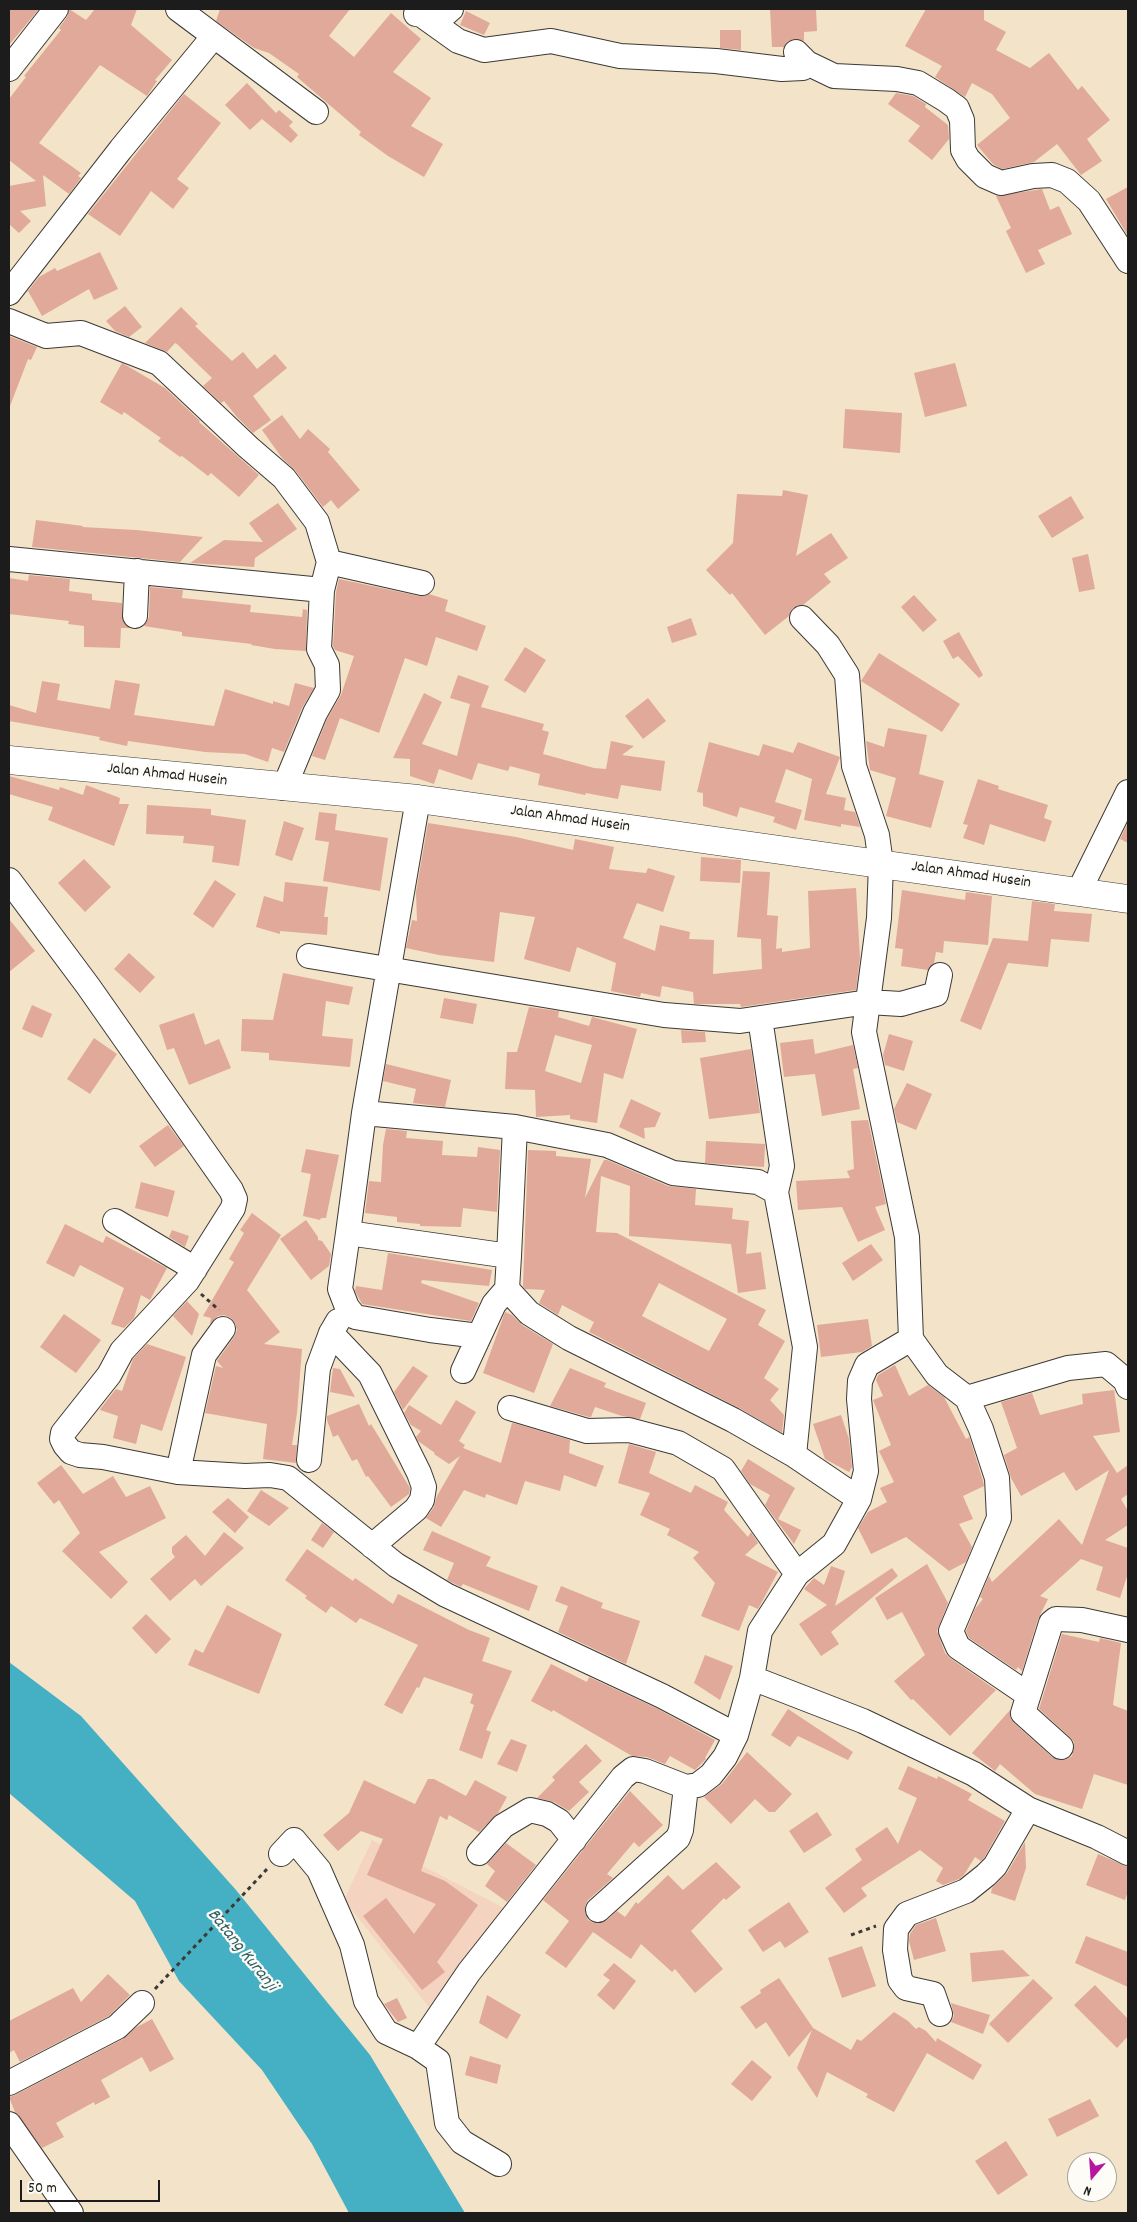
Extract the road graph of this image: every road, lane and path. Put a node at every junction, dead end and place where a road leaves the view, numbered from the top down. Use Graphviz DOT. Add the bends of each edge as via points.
graph roads {
  1 [pos="56,9"];
  2 [pos="178,9"];
  3 [pos="451,9"];
  4 [pos="416,12"];
  5 [pos="214,36"];
  6 [pos="9,69"];
  7 [pos="316,112"];
  8 [pos="1128,262"];
  9 [pos="9,293"];
  10 [pos="9,321"];
  11 [pos="9,559"];
  12 [pos="329,562"];
  13 [pos="137,571"];
  14 [pos="422,583"];
  15 [pos="322,590"];
  16 [pos="135,616"];
  17 [pos="802,618"];
  18 [pos="9,760"];
  19 [pos="284,788"];
  20 [pos="1128,792"];
  21 [pos="418,799"];
  22 [pos="881,864"];
  23 [pos="9,880"];
  24 [pos="1079,891"];
  25 [pos="1128,899"];
  26 [pos="309,956"];
  27 [pos="388,969"];
  28 [pos="940,974"];
  29 [pos="868,1002"];
  30 [pos="760,1018"];
  31 [pos="364,1114"];
  32 [pos="515,1127"];
  33 [pos="776,1192"];
  34 [pos="116,1221"];
  35 [pos="348,1233"];
  36 [pos="509,1256"];
  37 [pos="191,1275"];
  38 [pos="507,1289"];
  39 [pos="347,1307"];
  40 [pos="223,1329"];
  41 [pos="330,1333"];
  42 [pos="479,1336"];
  43 [pos="911,1339"];
  44 [pos="463,1371"];
  45 [pos="1128,1387"];
  46 [pos="967,1398"];
  47 [pos="510,1408"];
  48 [pos="794,1454"];
  49 [pos="309,1460"];
  50 [pos="178,1472"];
  51 [pos="859,1500"];
  52 [pos="372,1546"];
  53 [pos="797,1574"];
  54 [pos="1128,1630"];
  55 [pos="752,1678"];
  56 [pos="1027,1694"];
  57 [pos="736,1735"];
  58 [pos="1062,1747"];
  59 [pos="686,1787"];
  60 [pos="1028,1809"];
  61 [pos="574,1840"];
  62 [pos="479,1853"];
  63 [pos="1128,1853"];
  64 [pos="281,1854"];
  65 [pos="598,1910"];
  66 [pos="142,2003"];
  67 [pos="940,2014"];
  68 [pos="418,2047"];
  69 [pos="9,2083"];
  70 [pos="9,2124"];
  71 [pos="499,2164"];
  72 [pos="71,2213"];
  1 -- 6 [label="street"];
  2 -- 5 [label="street"];
  3 -- 4 [label="street" via="444,15"];
  4 -- 8 [label="street" via="458,41 484,50 551,41 620,56 716,61 782,69 803,68 801,58 834,76 918,83 957,108 962,120 963,150 985,176 1001,183 1033,176 1052,176 1067,181 1089,201"];
  5 -- 7 [label="street"];
  5 -- 9 [label="street"];
  10 -- 12 [label="street" via="46,336 81,333 159,363 284,478 317,522"];
  11 -- 13 [label="street"];
  12 -- 14 [label="street"];
  12 -- 15 [label="street"];
  13 -- 15 [label="street"];
  13 -- 16 [label="street"];
  15 -- 19 [label="street" via="319,648 327,665 328,690"];
  17 -- 22 [label="street" via="828,645 847,675 854,766 878,835"];
  18 -- 19 [label="main road, Jalan Ahmad Husein"];
  19 -- 21 [label="main road, Jalan Ahmad Husein"];
  20 -- 24 [label="street"];
  21 -- 22 [label="main road, Jalan Ahmad Husein"];
  21 -- 27 [label="street"];
  22 -- 24 [label="main road, Jalan Ahmad Husein"];
  22 -- 29 [label="street"];
  23 -- 37 [label="street" via="88,986 233,1193 233,1208"];
  24 -- 25 [label="main road, Jalan Ahmad Husein"];
  26 -- 27 [label="street"];
  27 -- 30 [label="street" via="664,1014 740,1021"];
  27 -- 31 [label="street"];
  28 -- 29 [label="street" via="936,994 902,1004"];
  29 -- 30 [label="street"];
  29 -- 43 [label="street" via="864,1032 907,1237"];
  30 -- 33 [label="street" via="782,1166"];
  31 -- 32 [label="street"];
  31 -- 35 [label="street"];
  32 -- 33 [label="street" via="607,1145 673,1173 758,1182"];
  32 -- 36 [label="street"];
  33 -- 48 [label="street" via="804,1347"];
  34 -- 37 [label="street"];
  35 -- 36 [label="street"];
  35 -- 39 [label="street" via="340,1289"];
  36 -- 38 [label="street"];
  37 -- 40 [label="path" via="225,1316"];
  37 -- 50 [label="street" via="122,1351 109,1375 62,1439 71,1452 80,1455"];
  38 -- 42 [label="street" via="494,1304"];
  38 -- 48 [label="street" via="529,1313 569,1338"];
  39 -- 41 [label="street"];
  39 -- 42 [label="street" via="355,1317"];
  40 -- 50 [label="street" via="204,1355"];
  41 -- 49 [label="street" via="318,1368"];
  41 -- 52 [label="street" via="370,1374 424,1488 416,1509"];
  42 -- 44 [label="street"];
  43 -- 46 [label="street" via="937,1375"];
  43 -- 51 [label="street" via="867,1365 860,1381 866,1471"];
  45 -- 46 [label="street" via="1125,1380 1106,1364 1068,1368"];
  46 -- 56 [label="street" via="997,1478 999,1518 951,1631 958,1647"];
  47 -- 53 [label="street" via="587,1431 629,1430 678,1443 723,1470"];
  48 -- 51 [label="street"];
  50 -- 52 [label="street" via="288,1478"];
  51 -- 53 [label="street" via="834,1544"];
  52 -- 57 [label="street" via="396,1565 446,1595 662,1696"];
  53 -- 55 [label="street" via="760,1631"];
  54 -- 56 [label="street" via="1082,1620 1056,1619 1050,1623"];
  55 -- 57 [label="street"];
  55 -- 60 [label="street" via="872,1725 974,1774"];
  56 -- 58 [label="street" via="1024,1714"];
  57 -- 59 [label="street" via="725,1758 711,1775 698,1786"];
  59 -- 61 [label="street" via="633,1769 623,1777"];
  59 -- 65 [label="street" via="682,1830 678,1838"];
  60 -- 63 [label="street"];
  60 -- 67 [label="street" via="995,1866 986,1875 966,1891 906,1914 896,1929 895,1950 900,1980 906,1988 933,1994"];
  61 -- 62 [label="street" via="558,1821 530,1810 503,1826"];
  61 -- 68 [label="street" via="469,1972"];
  64 -- 66 [label="path"];
  64 -- 68 [label="street" via="294,1840 319,1870 352,1945 366,2001 386,2032"];
  66 -- 69 [label="street" via="116,2027"];
  68 -- 71 [label="street" via="438,2060 447,2123 462,2142"];
  70 -- 72 [label="street"];
}
